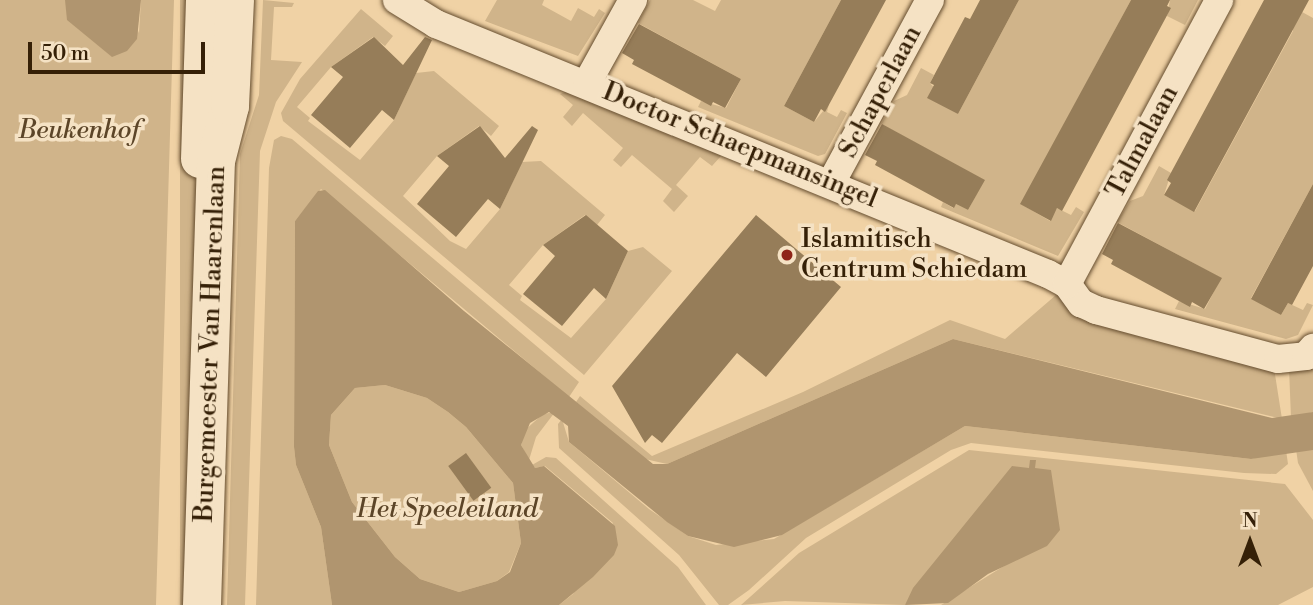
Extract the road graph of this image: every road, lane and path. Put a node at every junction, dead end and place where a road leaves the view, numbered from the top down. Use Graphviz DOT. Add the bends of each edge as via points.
graph roads {
  1 [pos="205,0"];
  2 [pos="235,0"];
  3 [pos="397,0"];
  4 [pos="633,0"];
  5 [pos="930,0"];
  6 [pos="1219,0"];
  7 [pos="587,83"];
  8 [pos="831,183"];
  9 [pos="1067,284"];
  10 [pos="1313,348"];
  11 [pos="186,605"];
  12 [pos="202,605"];
  1 -- 11 [label="main road, Burgemeester Van Haarenlaan"];
  2 -- 12 [label="main road, Burgemeester Van Haarenlaan" via="230,106 216,161"];
  3 -- 7 [label="street, Doctor Schaepmansingel" via="436,24"];
  4 -- 7 [label="street"];
  5 -- 8 [label="street, Schaperlaan"];
  6 -- 9 [label="street, Talmalaan"];
  7 -- 8 [label="street, Doctor Schaepmansingel"];
  8 -- 9 [label="street, Doctor Schaepmansingel"];
  9 -- 10 [label="street, Doctor Schaepmansingel" via="1081,303 1096,310 1278,359 1306,356"];
}
